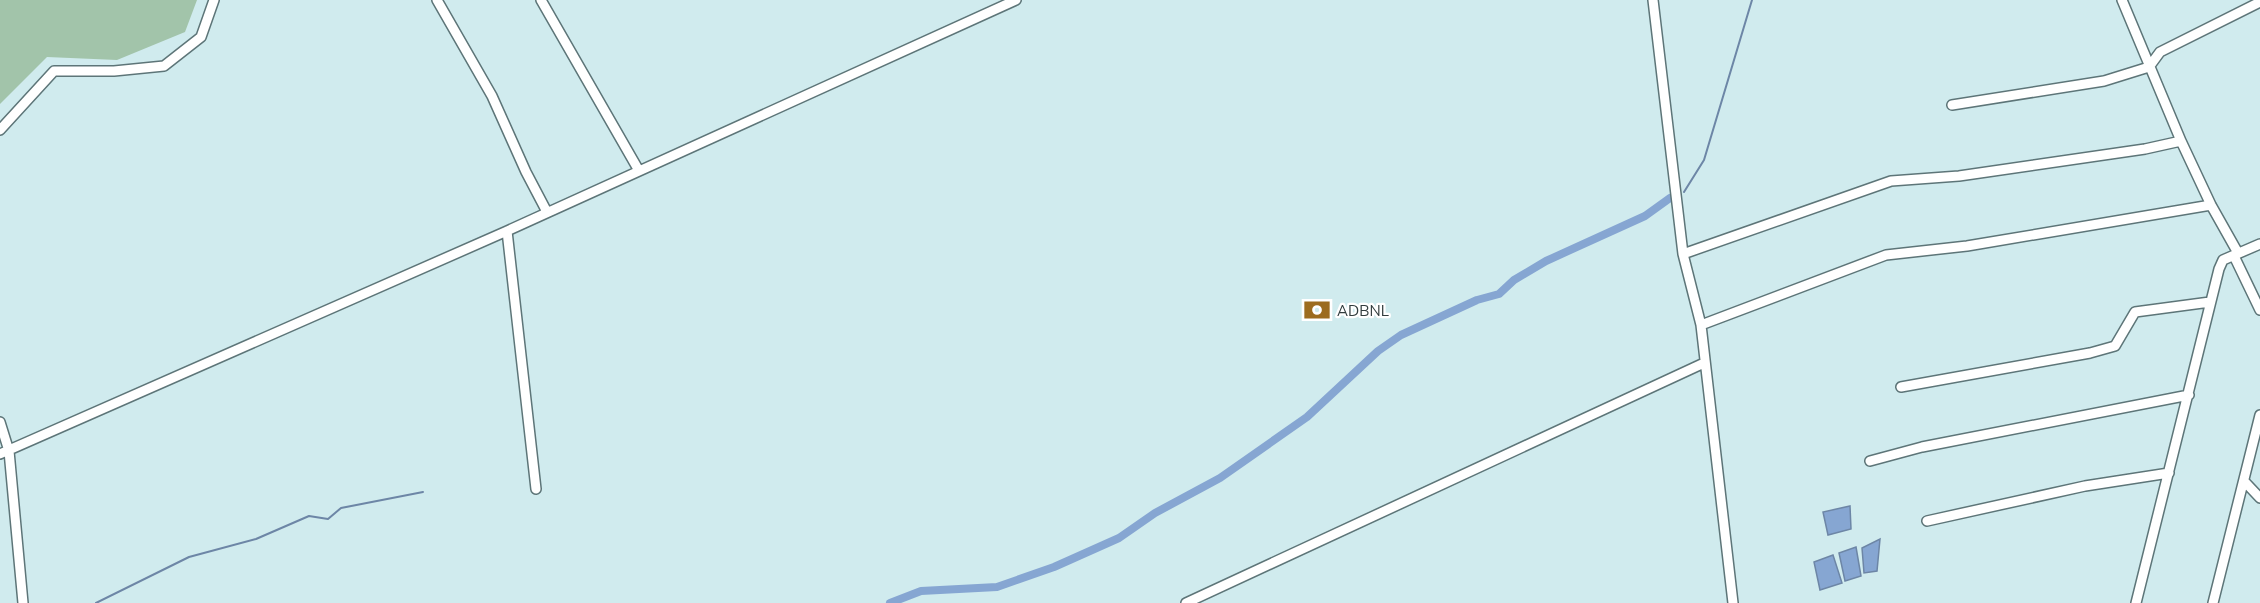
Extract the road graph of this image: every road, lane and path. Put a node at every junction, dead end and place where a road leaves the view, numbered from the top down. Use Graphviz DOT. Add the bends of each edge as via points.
graph roads {
  1 [pos="214,0"];
  2 [pos="437,0"];
  3 [pos="541,0"];
  4 [pos="1016,0"];
  5 [pos="1653,0"];
  6 [pos="2122,0"];
  7 [pos="2260,3"];
  8 [pos="2149,67"];
  9 [pos="1952,105"];
  10 [pos="0,130"];
  11 [pos="2181,141"];
  12 [pos="638,169"];
  13 [pos="2211,205"];
  14 [pos="547,212"];
  15 [pos="507,231"];
  16 [pos="2260,244"];
  17 [pos="1683,254"];
  18 [pos="2236,255"];
  19 [pos="2210,302"];
  20 [pos="2260,310"];
  21 [pos="1701,325"];
  22 [pos="1704,363"];
  23 [pos="1901,387"];
  24 [pos="2189,395"];
  25 [pos="2260,415"];
  26 [pos="0,422"];
  27 [pos="4,452"];
  28 [pos="1870,461"];
  29 [pos="2169,473"];
  30 [pos="2244,481"];
  31 [pos="536,489"];
  32 [pos="2260,498"];
  33 [pos="1927,521"];
  34 [pos="23,603"];
  35 [pos="1186,603"];
  36 [pos="1733,603"];
  37 [pos="2136,603"];
  38 [pos="2213,603"];
  1 -- 10 [label="street" via="201,37 164,66 54,71"];
  2 -- 14 [label="street" via="492,96"];
  3 -- 12 [label="street"];
  4 -- 12 [label="street"];
  5 -- 17 [label="street"];
  6 -- 8 [label="street"];
  7 -- 8 [label="street" via="2160,52"];
  8 -- 9 [label="street" via="2104,81"];
  8 -- 11 [label="street"];
  11 -- 13 [label="street"];
  11 -- 17 [label="street" via="1959,176 1891,181"];
  12 -- 14 [label="street"];
  13 -- 18 [label="street"];
  13 -- 21 [label="street" via="1967,246 1886,255"];
  14 -- 15 [label="street"];
  15 -- 27 [label="street"];
  15 -- 31 [label="street"];
  16 -- 18 [label="street"];
  17 -- 21 [label="street"];
  18 -- 19 [label="street" via="2223,260"];
  18 -- 20 [label="street"];
  19 -- 23 [label="street" via="2135,312 2115,346 2090,353"];
  19 -- 24 [label="street"];
  21 -- 22 [label="street"];
  22 -- 35 [label="street"];
  22 -- 36 [label="street"];
  24 -- 28 [label="street" via="1922,447"];
  24 -- 29 [label="street"];
  25 -- 30 [label="street"];
  26 -- 27 [label="street"];
  27 -- 34 [label="street"];
  29 -- 33 [label="street" via="2085,486"];
  29 -- 37 [label="street"];
  30 -- 32 [label="street"];
  30 -- 38 [label="street"];
}
